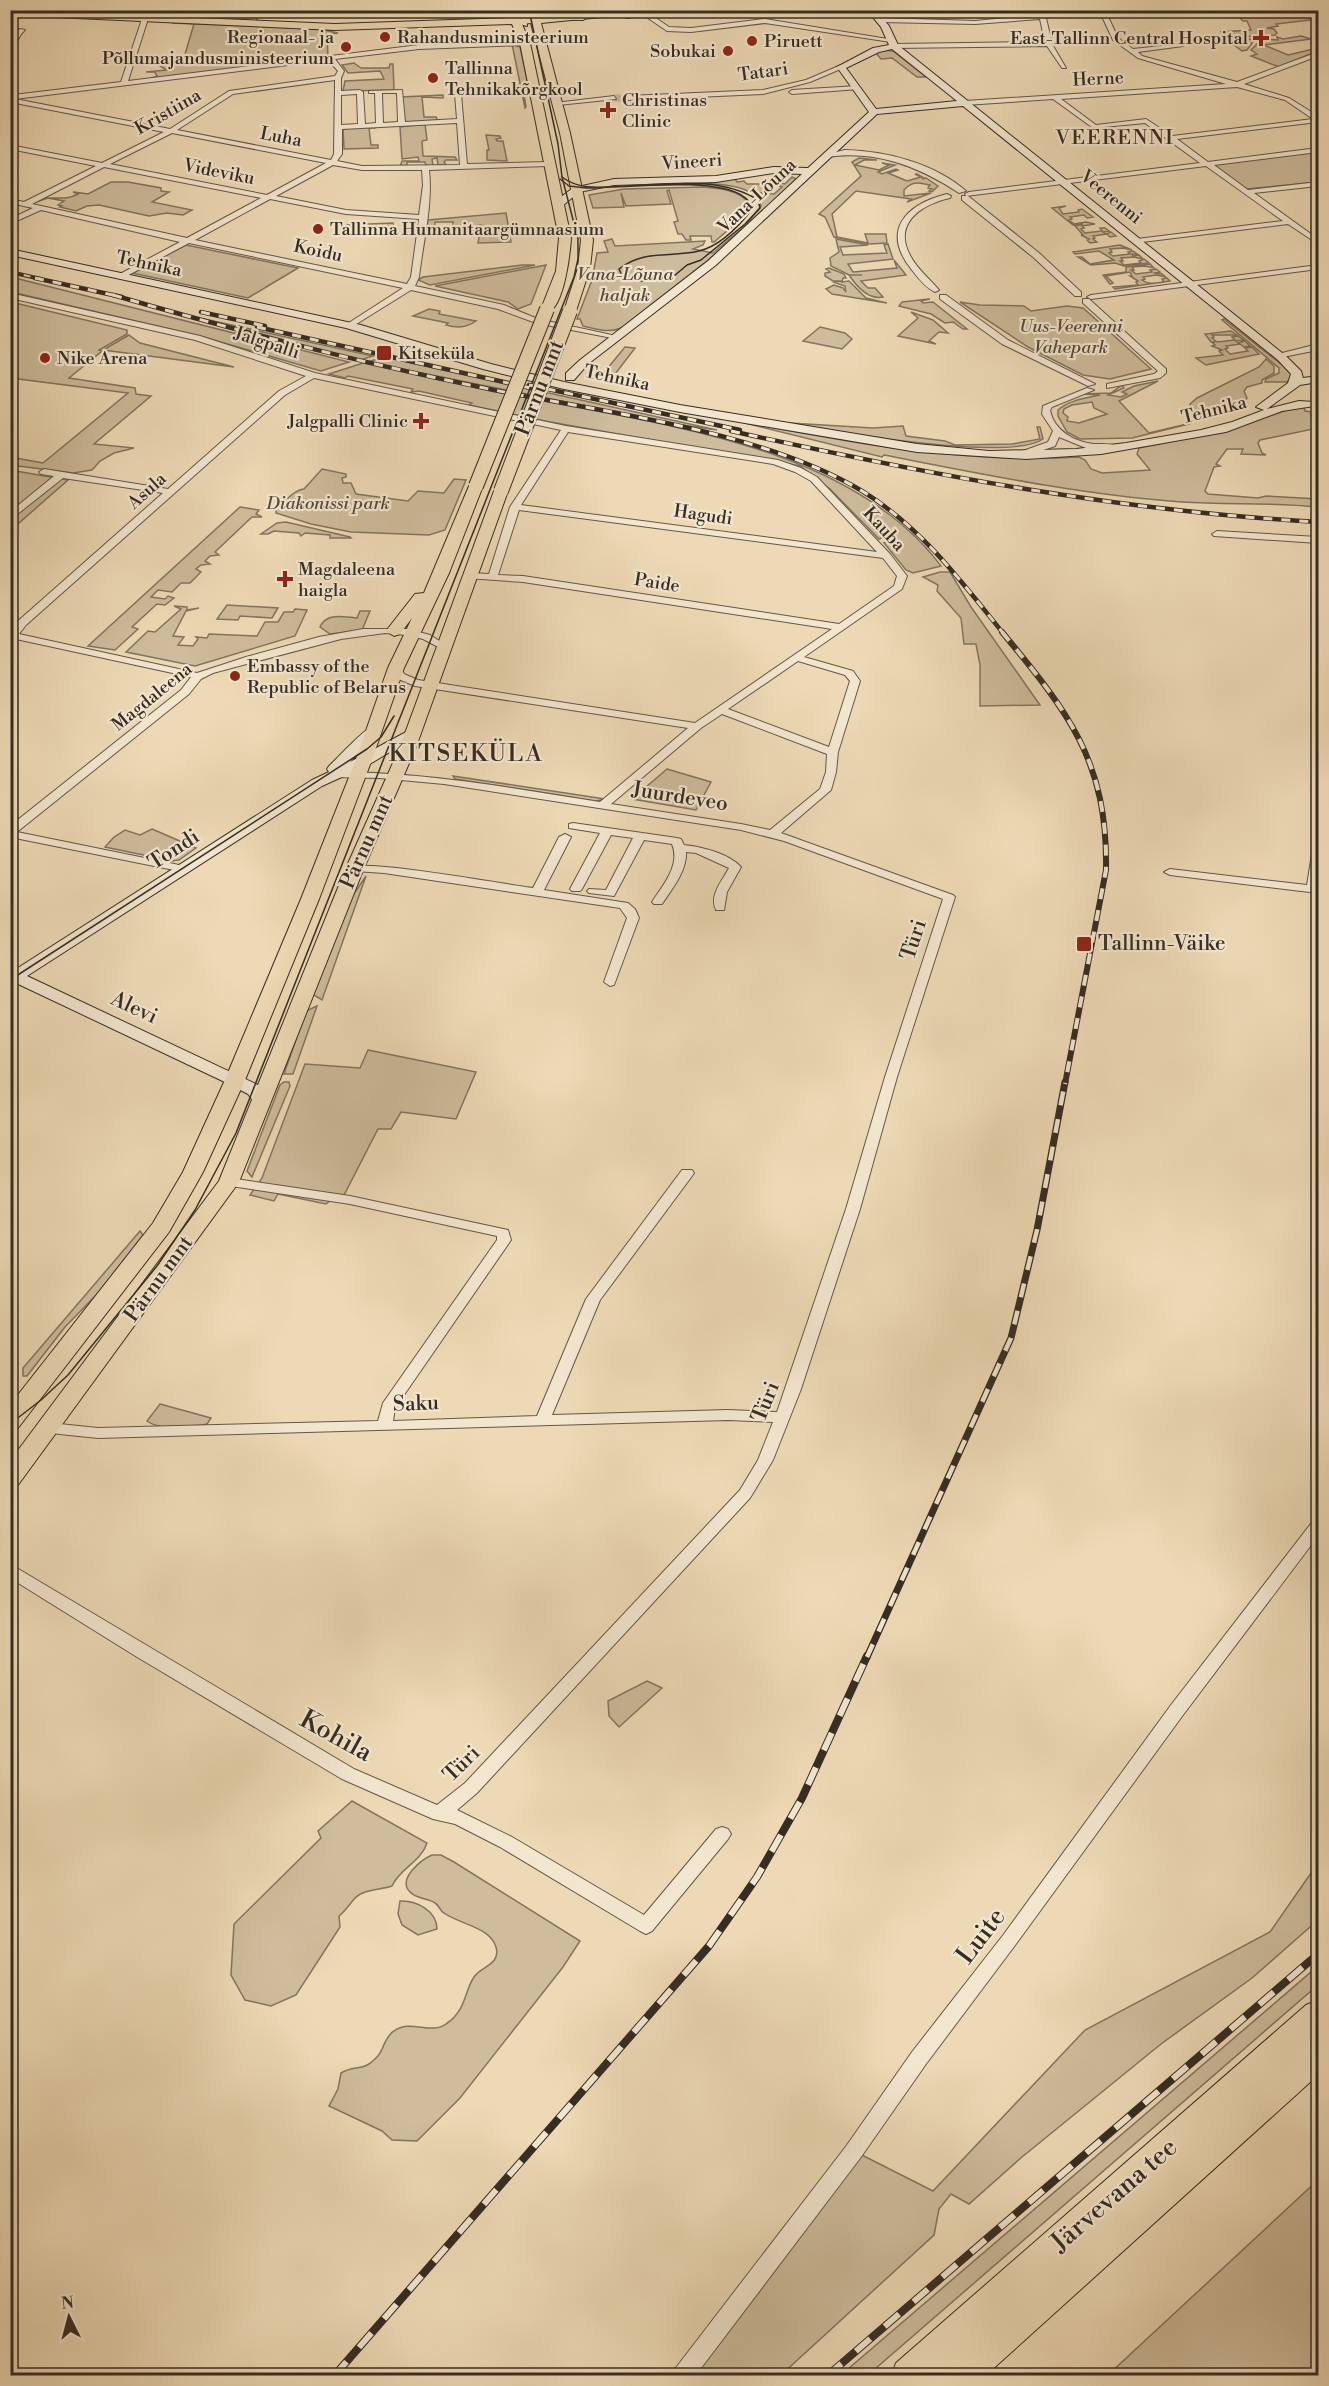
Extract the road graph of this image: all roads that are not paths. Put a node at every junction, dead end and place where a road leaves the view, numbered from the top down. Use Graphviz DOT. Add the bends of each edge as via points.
graph roads {
  1 [pos="664,10"];
  2 [pos="871,10"];
  3 [pos="1034,10"];
  4 [pos="1069,10"];
  5 [pos="1102,10"];
  6 [pos="643,11"];
  7 [pos="10,12"];
  8 [pos="921,13"];
  9 [pos="146,15"];
  10 [pos="1043,17"];
  11 [pos="527,18"];
  12 [pos="881,20"];
  13 [pos="910,21"];
  14 [pos="561,23"];
  15 [pos="22,30"];
  16 [pos="893,35"];
  17 [pos="541,36"];
  18 [pos="525,42"];
  19 [pos="1049,44"];
  20 [pos="12,45"];
  21 [pos="1180,46"];
  22 [pos="1131,51"];
  23 [pos="10,53"];
  24 [pos="1318,54"];
  25 [pos="331,59"];
  26 [pos="1064,67"];
  27 [pos="842,68"];
  28 [pos="338,78"];
  29 [pos="124,84"];
  30 [pos="1236,85"];
  31 [pos="857,88"];
  32 [pos="360,92"];
  33 [pos="378,92"];
  34 [pos="763,92"];
  35 [pos="338,93"];
  36 [pos="458,93"];
  37 [pos="614,98"];
  38 [pos="628,98"];
  39 [pos="1056,98"];
  40 [pos="10,99"];
  41 [pos="558,103"];
  42 [pos="964,103"];
  43 [pos="874,112"];
  44 [pos="1318,120"];
  45 [pos="460,121"];
  46 [pos="402,124"];
  47 [pos="380,125"];
  48 [pos="362,126"];
  49 [pos="339,127"];
  50 [pos="171,131"];
  51 [pos="1170,138"];
  52 [pos="10,147"];
  53 [pos="1318,150"];
  54 [pos="831,151"];
  55 [pos="333,162"];
  56 [pos="1205,163"];
  57 [pos="549,164"];
  58 [pos="103,165"];
  59 [pos="914,165"];
  60 [pos="464,166"];
  61 [pos="425,168"];
  62 [pos="808,173"];
  63 [pos="626,182"];
  64 [pos="1062,182"];
  65 [pos="1318,184"];
  66 [pos="576,192"];
  67 [pos="1247,192"];
  68 [pos="949,193"];
  69 [pos="965,194"];
  70 [pos="270,197"];
  71 [pos="10,201"];
  72 [pos="23,205"];
  73 [pos="556,205"];
  74 [pos="38,209"];
  75 [pos="423,217"];
  76 [pos="10,222"];
  77 [pos="1289,222"];
  78 [pos="188,241"];
  79 [pos="1137,242"];
  80 [pos="1318,242"];
  81 [pos="10,252"];
  82 [pos="1318,267"];
  83 [pos="120,277"];
  84 [pos="1190,284"];
  85 [pos="410,287"];
  86 [pos="10,295"];
  87 [pos="1088,299"];
  88 [pos="350,326"];
  89 [pos="617,337"];
  90 [pos="1318,347"];
  91 [pos="1280,356"];
  92 [pos="584,362"];
  93 [pos="535,368"];
  94 [pos="313,375"];
  95 [pos="1318,377"];
  96 [pos="592,380"];
  97 [pos="572,382"];
  98 [pos="1291,386"];
  99 [pos="1099,389"];
  100 [pos="1314,405"];
  101 [pos="515,418"];
  102 [pos="739,418"];
  103 [pos="566,429"];
  104 [pos="1056,433"];
  105 [pos="1125,447"];
  106 [pos="1014,455"];
  107 [pos="44,472"];
  108 [pos="62,474"];
  109 [pos="171,492"];
  110 [pos="515,507"];
  111 [pos="10,517"];
  112 [pos="1217,534"];
  113 [pos="1318,540"];
  114 [pos="887,556"];
  115 [pos="469,576"];
  116 [pos="493,576"];
  117 [pos="436,583"];
  118 [pos="840,627"];
  119 [pos="394,631"];
  120 [pos="413,633"];
  121 [pos="13,638"];
  122 [pos="444,646"];
  123 [pos="797,657"];
  124 [pos="396,669"];
  125 [pos="198,676"];
  126 [pos="431,686"];
  127 [pos="721,710"];
  128 [pos="697,726"];
  129 [pos="372,731"];
  130 [pos="412,734"];
  131 [pos="833,752"];
  132 [pos="361,768"];
  133 [pos="396,776"];
  134 [pos="317,783"];
  135 [pos="603,805"];
  136 [pos="688,818"];
  137 [pos="573,826"];
  138 [pos="607,831"];
  139 [pos="10,833"];
  140 [pos="773,834"];
  141 [pos="640,836"];
  142 [pos="565,837"];
  143 [pos="679,845"];
  144 [pos="1318,857"];
  145 [pos="355,868"];
  146 [pos="184,869"];
  147 [pos="1170,872"];
  148 [pos="539,888"];
  149 [pos="1315,890"];
  150 [pos="580,894"];
  151 [pos="949,897"];
  152 [pos="658,902"];
  153 [pos="720,908"];
  154 [pos="13,978"];
  155 [pos="610,982"];
  156 [pos="235,1080"];
  157 [pos="262,1101"];
  158 [pos="687,1173"];
  159 [pos="229,1182"];
  160 [pos="784,1417"];
  161 [pos="542,1421"];
  162 [pos="10,1422"];
  163 [pos="384,1426"];
  164 [pos="50,1428"];
  165 [pos="10,1479"];
  166 [pos="1318,1525"];
  167 [pos="10,1570"];
  168 [pos="439,1814"];
  169 [pos="722,1834"];
  170 [pos="1318,2015"];
  171 [pos="1318,2054"];
  172 [pos="682,2376"];
  173 [pos="909,2376"];
  174 [pos="957,2376"];
  1 -- 6 [label="main road"];
  2 -- 12 [label="street, Veerenni"];
  3 -- 10 [label="street"];
  4 -- 10 [label="street"];
  5 -- 22 [label="street" via="1115,39"];
  6 -- 11 [label="main road"];
  6 -- 14 [label="main road"];
  6 -- 16 [label="street" via="667,29 769,21"];
  7 -- 9 [label="main road"];
  8 -- 13 [label="street, Tatari"];
  9 -- 11 [label="main road" via="299,27 408,26"];
  9 -- 29 [label="street"];
  10 -- 13 [label="street" via="956,23"];
  10 -- 19 [label="street"];
  11 -- 14 [label="main road"];
  11 -- 17 [label="main road, Pärnu mnt"];
  11 -- 18 [label="main road, Pärnu mnt"];
  12 -- 13 [label="street"];
  12 -- 16 [label="street, Veerenni"];
  13 -- 16 [label="street, Tatari"];
  14 -- 17 [label="main road" via="543,28"];
  15 -- 20 [label="street"];
  16 -- 19 [label="street"];
  16 -- 27 [label="street, Tatari" via="876,50"];
  16 -- 42 [label="street, Veerenni"];
  17 -- 41 [label="main road, Pärnu mnt"];
  18 -- 25 [label="street" via="437,45"];
  18 -- 57 [label="main road, Pärnu mnt"];
  19 -- 26 [label="street"];
  20 -- 23 [label="street"];
  21 -- 22 [label="street"];
  22 -- 30 [label="street" via="1153,62"];
  24 -- 30 [label="street, Herne"];
  25 -- 28 [label="street" via="341,71"];
  25 -- 29 [label="street"];
  27 -- 31 [label="street"];
  27 -- 34 [label="street, Tatari"];
  28 -- 35 [label="street"];
  28 -- 50 [label="street, Kristiina" via="231,92"];
  29 -- 40 [label="street"];
  30 -- 39 [label="street, Herne"];
  30 -- 44 [label="street" via="1287,99"];
  31 -- 34 [label="street"];
  31 -- 43 [label="street"];
  32 -- 33 [label="street"];
  32 -- 35 [label="street"];
  32 -- 48 [label="street"];
  33 -- 46 [label="street" via="400,91"];
  33 -- 47 [label="street"];
  34 -- 38 [label="street, Tatari"];
  35 -- 49 [label="street"];
  36 -- 45 [label="street"];
  37 -- 41 [label="street"];
  39 -- 42 [label="street, Herne"];
  39 -- 51 [label="street" via="1095,127 1146,121"];
  40 -- 50 [label="street, Luha"];
  41 -- 66 [label="main road, Pärnu mnt"];
  42 -- 43 [label="street, Herne"];
  42 -- 64 [label="street, Veerenni"];
  43 -- 54 [label="street, Vana-Lõuna"];
  44 -- 51 [label="street"];
  45 -- 46 [label="street"];
  45 -- 60 [label="street"];
  46 -- 47 [label="street"];
  47 -- 48 [label="street"];
  48 -- 49 [label="street"];
  49 -- 55 [label="street" via="338,154"];
  50 -- 55 [label="street, Luha"];
  50 -- 58 [label="street, Kristiina"];
  51 -- 56 [label="street"];
  52 -- 58 [label="street, Videviku"];
  53 -- 56 [label="street"];
  54 -- 59 [label="street"];
  54 -- 62 [label="street, Vana-Lõuna"];
  55 -- 61 [label="street, Luha" via="372,169"];
  55 -- 70 [label="street"];
  56 -- 64 [label="street"];
  56 -- 67 [label="street"];
  57 -- 60 [label="street, Luha"];
  57 -- 73 [label="main road, Pärnu mnt"];
  58 -- 70 [label="street, Videviku"];
  58 -- 72 [label="street, Kristiina"];
  59 -- 68 [label="street"];
  59 -- 69 [label="street" via="933,172"];
  60 -- 61 [label="street, Luha"];
  61 -- 75 [label="street"];
  62 -- 63 [label="street, Vineeri" via="770,171 716,179"];
  62 -- 89 [label="street, Vana-Lõuna" via="712,262"];
  63 -- 66 [label="street, Vineeri"];
  63 -- 66 [label="street" via="583,196"];
  64 -- 69 [label="street"];
  64 -- 79 [label="street, Veerenni"];
  65 -- 67 [label="street"];
  66 -- 73 [label="street"];
  66 -- 115 [label="main road, Pärnu mnt, bridge" via="587,254 570,310"];
  67 -- 77 [label="street"];
  68 -- 69 [label="street"];
  68 -- 99 [label="street" via="918,206 907,218 901,230 906,256 935,290 948,293 943,297 1005,342"];
  69 -- 87 [label="street" via="1031,258"];
  70 -- 75 [label="street, Videviku" via="357,213"];
  70 -- 78 [label="street"];
  71 -- 72 [label="street, Koidu"];
  72 -- 74 [label="street, Koidu"];
  73 -- 117 [label="main road, Pärnu mnt, bridge" via="564,238 562,271"];
  74 -- 76 [label="street"];
  74 -- 78 [label="street, Koidu"];
  75 -- 85 [label="street" via="415,277"];
  77 -- 79 [label="street"];
  77 -- 80 [label="street"];
  78 -- 83 [label="street"];
  78 -- 85 [label="street, Koidu"];
  79 -- 84 [label="street, Veerenni"];
  81 -- 83 [label="street, Tehnika"];
  82 -- 84 [label="street"];
  83 -- 88 [label="street, Tehnika"];
  84 -- 87 [label="street"];
  84 -- 91 [label="street, Veerenni"];
  85 -- 88 [label="street"];
  85 -- 89 [label="street, Koidu" via="501,307 536,321"];
  86 -- 94 [label="street, Jalgpalli" via="197,338"];
  87 -- 99 [label="street" via="1163,371 1158,376"];
  88 -- 93 [label="street, Tehnika"];
  88 -- 97 [label="street, Tehnika" via="473,362"];
  89 -- 92 [label="street, Vana-Lõuna"];
  89 -- 96 [label="street, Vana-Lõuna"];
  90 -- 91 [label="street"];
  91 -- 95 [label="street, Veerenni"];
  91 -- 98 [label="street, Veerenni" via="1298,376"];
  92 -- 93 [label="street"];
  92 -- 97 [label="street, Vana-Lõuna" via="572,373"];
  93 -- 97 [label="street, Tehnika"];
  94 -- 101 [label="street, Jalgpalli"];
  94 -- 109 [label="street, Asula" via="287,389"];
  95 -- 98 [label="street"];
  96 -- 97 [label="street, Tehnika"];
  96 -- 102 [label="street, Tehnika"];
  97 -- 102 [label="street, Tehnika" via="681,410"];
  98 -- 100 [label="street" via="1289,392 1295,398"];
  98 -- 105 [label="street, Tehnika" via="1242,416"];
  99 -- 104 [label="street" via="1059,400 1046,408"];
  100 -- 105 [label="street, Tehnika" via="1290,405 1243,424"];
  101 -- 103 [label="street, Kauba"];
  102 -- 106 [label="street, Tehnika" via="883,445 948,453"];
  103 -- 110 [label="street"];
  103 -- 114 [label="street, Kauba" via="775,462 798,470 814,479"];
  104 -- 105 [label="street" via="1083,445"];
  104 -- 106 [label="street" via="1052,444 1041,450"];
  105 -- 106 [label="street, Tehnika"];
  107 -- 108 [label="street"];
  108 -- 109 [label="street"];
  108 -- 111 [label="street"];
  109 -- 121 [label="street, Asula" via="22,623"];
  110 -- 114 [label="street, Hagudi"];
  110 -- 116 [label="street"];
  112 -- 113 [label="street"];
  114 -- 118 [label="street, Kauba" via="902,576 899,587"];
  115 -- 116 [label="street, Paide"];
  115 -- 122 [label="main road, Pärnu mnt"];
  116 -- 118 [label="street, Paide"];
  117 -- 119 [label="main road"];
  117 -- 120 [label="main road, Pärnu mnt"];
  118 -- 123 [label="street, Kauba"];
  119 -- 120 [label="street, Magdaleena"];
  119 -- 125 [label="street, Magdaleena" via="364,632 321,641"];
  120 -- 122 [label="street, Magdaleena" via="433,638"];
  120 -- 124 [label="main road, Pärnu mnt"];
  121 -- 125 [label="street"];
  122 -- 126 [label="main road, Pärnu mnt"];
  123 -- 127 [label="street, Kauba"];
  123 -- 131 [label="street" via="849,672 855,681"];
  124 -- 126 [label="street" via="408,681"];
  124 -- 129 [label="main road, Pärnu mnt"];
  125 -- 139 [label="street, Magdaleena" via="185,692"];
  126 -- 128 [label="street"];
  126 -- 130 [label="main road, Pärnu mnt"];
  127 -- 128 [label="street, Kauba"];
  127 -- 131 [label="street"];
  128 -- 135 [label="street, Kauba"];
  129 -- 132 [label="main road, Pärnu mnt"];
  129 -- 134 [label="street"];
  130 -- 132 [label="street, Tondi"];
  130 -- 133 [label="main road, Pärnu mnt"];
  131 -- 140 [label="street" via="825,790"];
  132 -- 133 [label="street, Juurdeveo"];
  132 -- 134 [label="street, Tondi"];
  132 -- 156 [label="main road, Pärnu mnt"];
  133 -- 135 [label="street, Juurdeveo"];
  133 -- 145 [label="main road, Pärnu mnt"];
  134 -- 146 [label="street, Tondi"];
  135 -- 136 [label="street, Juurdeveo"];
  136 -- 140 [label="street, Juurdeveo"];
  136 -- 143 [label="street"];
  137 -- 138 [label="street"];
  138 -- 141 [label="street"];
  138 -- 150 [label="street"];
  139 -- 146 [label="street"];
  140 -- 151 [label="street, Juurdeveo"];
  141 -- 143 [label="street"];
  141 -- 150 [label="street" via="609,894"];
  142 -- 148 [label="street"];
  143 -- 152 [label="street" via="681,860"];
  143 -- 153 [label="street" via="735,867 723,885"];
  144 -- 149 [label="street"];
  145 -- 148 [label="street"];
  145 -- 157 [label="main road, Pärnu mnt"];
  146 -- 154 [label="street, Tondi"];
  147 -- 149 [label="street"];
  148 -- 150 [label="street"];
  150 -- 155 [label="street" via="624,905 631,912 633,918"];
  151 -- 160 [label="street, Türi"];
  154 -- 156 [label="street, Alevi"];
  156 -- 157 [label="street, Alevi" via="254,1090"];
  156 -- 162 [label="main road, Pärnu mnt" via="193,1172 161,1227"];
  157 -- 159 [label="main road, Pärnu mnt"];
  158 -- 161 [label="street" via="593,1299"];
  159 -- 163 [label="street" via="350,1200 503,1233 504,1240 388,1407"];
  159 -- 164 [label="main road, Pärnu mnt"];
  160 -- 161 [label="street, Saku"];
  160 -- 168 [label="street, Türi" via="745,1494 471,1788"];
  161 -- 163 [label="street, Saku"];
  163 -- 164 [label="street, Saku" via="98,1433"];
  164 -- 165 [label="main road, Pärnu mnt"];
  166 -- 172 [label="street, Luite" via="919,2058 854,2151"];
  167 -- 168 [label="street, Kohila" via="348,1774"];
  168 -- 169 [label="street, Kohila" via="458,1817 506,1842 646,1926"];
  170 -- 173 [label="highway, Järvevana tee"];
  171 -- 174 [label="highway, Järvevana tee"];
}
